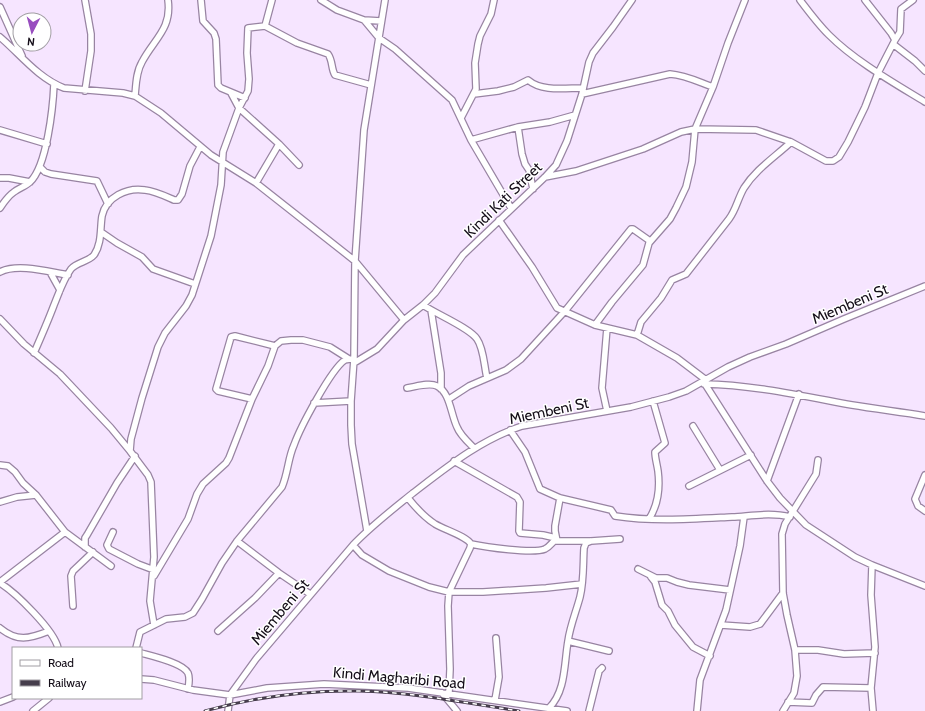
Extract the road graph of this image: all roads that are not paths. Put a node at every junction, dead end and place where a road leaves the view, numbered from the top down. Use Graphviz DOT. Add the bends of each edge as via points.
graph roads {
  1 [pos="85,0"];
  2 [pos="168,0"];
  3 [pos="201,0"];
  4 [pos="272,0"];
  5 [pos="321,0"];
  6 [pos="385,0"];
  7 [pos="494,0"];
  8 [pos="632,0"];
  9 [pos="745,0"];
  10 [pos="800,0"];
  11 [pos="865,0"];
  12 [pos="913,0"];
  13 [pos="0,7"];
  14 [pos="364,20"];
  15 [pos="381,21"];
  16 [pos="265,26"];
  17 [pos="0,36"];
  18 [pos="379,38"];
  19 [pos="894,42"];
  20 [pos="24,58"];
  21 [pos="925,71"];
  22 [pos="878,73"];
  23 [pos="54,84"];
  24 [pos="371,85"];
  25 [pos="713,87"];
  26 [pos="85,91"];
  27 [pos="583,91"];
  28 [pos="231,93"];
  29 [pos="474,94"];
  30 [pos="135,96"];
  31 [pos="245,98"];
  32 [pos="925,102"];
  33 [pos="239,108"];
  34 [pos="575,115"];
  35 [pos="461,118"];
  36 [pos="518,127"];
  37 [pos="695,129"];
  38 [pos="0,130"];
  39 [pos="471,140"];
  40 [pos="791,142"];
  41 [pos="47,144"];
  42 [pos="279,144"];
  43 [pos="200,147"];
  44 [pos="222,162"];
  45 [pos="299,164"];
  46 [pos="40,167"];
  47 [pos="545,177"];
  48 [pos="0,178"];
  49 [pos="30,182"];
  50 [pos="256,183"];
  51 [pos="533,189"];
  52 [pos="108,204"];
  53 [pos="0,208"];
  54 [pos="511,208"];
  55 [pos="499,220"];
  56 [pos="101,232"];
  57 [pos="650,241"];
  58 [pos="355,261"];
  59 [pos="0,272"];
  60 [pos="50,272"];
  61 [pos="68,275"];
  62 [pos="195,284"];
  63 [pos="925,286"];
  64 [pos="60,290"];
  65 [pos="424,305"];
  66 [pos="431,310"];
  67 [pos="565,312"];
  68 [pos="0,319"];
  69 [pos="404,320"];
  70 [pos="595,325"];
  71 [pos="607,328"];
  72 [pos="637,335"];
  73 [pos="275,346"];
  74 [pos="34,353"];
  75 [pos="352,360"];
  76 [pos="487,378"];
  77 [pos="704,382"];
  78 [pos="406,388"];
  79 [pos="441,389"];
  80 [pos="799,394"];
  81 [pos="252,399"];
  82 [pos="449,399"];
  83 [pos="351,401"];
  84 [pos="653,402"];
  85 [pos="314,403"];
  86 [pos="607,411"];
  87 [pos="925,416"];
  88 [pos="693,426"];
  89 [pos="510,430"];
  90 [pos="474,448"];
  91 [pos="130,451"];
  92 [pos="751,455"];
  93 [pos="135,456"];
  94 [pos="818,460"];
  95 [pos="454,461"];
  96 [pos="0,465"];
  97 [pos="720,470"];
  98 [pos="925,475"];
  99 [pos="767,481"];
  100 [pos="689,486"];
  101 [pos="36,495"];
  102 [pos="408,498"];
  103 [pos="560,498"];
  104 [pos="0,502"];
  105 [pos="925,511"];
  106 [pos="791,515"];
  107 [pos="744,517"];
  108 [pos="649,519"];
  109 [pos="367,531"];
  110 [pos="65,532"];
  111 [pos="113,532"];
  112 [pos="620,539"];
  113 [pos="557,540"];
  114 [pos="237,541"];
  115 [pos="591,542"];
  116 [pos="471,544"];
  117 [pos="353,545"];
  118 [pos="85,546"];
  119 [pos="93,552"];
  120 [pos="872,565"];
  121 [pos="112,566"];
  122 [pos="638,569"];
  123 [pos="154,570"];
  124 [pos="279,573"];
  125 [pos="651,577"];
  126 [pos="152,580"];
  127 [pos="0,582"];
  128 [pos="582,584"];
  129 [pos="925,586"];
  130 [pos="730,590"];
  131 [pos="449,592"];
  132 [pos="783,593"];
  133 [pos="310,594"];
  134 [pos="73,606"];
  135 [pos="721,624"];
  136 [pos="154,625"];
  137 [pos="0,628"];
  138 [pos="49,631"];
  139 [pos="218,631"];
  140 [pos="496,638"];
  141 [pos="568,641"];
  142 [pos="58,647"];
  143 [pos="136,647"];
  144 [pos="795,650"];
  145 [pos="609,651"];
  146 [pos="142,653"];
  147 [pos="875,653"];
  148 [pos="710,656"];
  149 [pos="602,668"];
  150 [pos="142,679"];
  151 [pos="871,688"];
  152 [pos="188,689"];
  153 [pos="442,692"];
  154 [pos="449,693"];
  155 [pos="230,695"];
  156 [pos="12,697"];
  157 [pos="48,699"];
  158 [pos="495,700"];
  159 [pos="0,702"];
  160 [pos="788,702"];
  161 [pos="549,708"];
  162 [pos="557,710"];
  163 [pos="34,711"];
  164 [pos="228,711"];
  165 [pos="457,711"];
  166 [pos="567,711"];
  167 [pos="589,711"];
  168 [pos="697,711"];
  169 [pos="783,711"];
  170 [pos="873,711"];
  1 -- 26 [label="street" via="91,34"];
  2 -- 30 [label="street" via="168,20 139,68"];
  3 -- 28 [label="street" via="203,21 216,39 218,85"];
  4 -- 16 [label="street"];
  5 -- 14 [label="street" via="337,10"];
  6 -- 15 [label="street"];
  7 -- 29 [label="street" via="478,44"];
  8 -- 27 [label="street, Kindi Kati Street" via="593,53"];
  9 -- 25 [label="street"];
  10 -- 22 [label="street" via="829,35"];
  11 -- 19 [label="street" via="891,33"];
  12 -- 19 [label="street" via="902,9 900,32"];
  13 -- 20 [label="street"];
  14 -- 15 [label="street"];
  14 -- 18 [label="street"];
  15 -- 18 [label="street"];
  16 -- 24 [label="street" via="302,46 328,54 335,76"];
  16 -- 31 [label="street" via="248,28 248,87"];
  17 -- 20 [label="street"];
  18 -- 24 [label="street"];
  18 -- 35 [label="street" via="452,100"];
  19 -- 21 [label="street"];
  19 -- 22 [label="street"];
  20 -- 23 [label="street"];
  22 -- 32 [label="street"];
  22 -- 40 [label="street" via="865,107 839,157 826,161"];
  23 -- 26 [label="street"];
  23 -- 41 [label="street"];
  24 -- 58 [label="street" via="364,130"];
  25 -- 27 [label="street" via="694,79 670,74"];
  25 -- 37 [label="street"];
  26 -- 30 [label="street"];
  27 -- 29 [label="street" via="546,88 528,80 514,87"];
  27 -- 34 [label="street, Kindi Kati Street"];
  28 -- 31 [label="street"];
  28 -- 33 [label="street"];
  29 -- 35 [label="street"];
  30 -- 43 [label="street" via="161,113"];
  31 -- 33 [label="street"];
  33 -- 42 [label="street"];
  33 -- 44 [label="street" via="223,152"];
  34 -- 36 [label="street"];
  34 -- 47 [label="street, Kindi Kati Street" via="561,155"];
  35 -- 39 [label="street"];
  36 -- 39 [label="street"];
  36 -- 51 [label="street" via="522,154 530,170"];
  37 -- 40 [label="street" via="756,130"];
  37 -- 47 [label="street" via="576,171"];
  37 -- 57 [label="street" via="692,162 686,187 670,219"];
  38 -- 41 [label="street"];
  39 -- 54 [label="street"];
  40 -- 72 [label="street" via="751,178 736,210 686,274 672,280 641,322"];
  41 -- 46 [label="street"];
  42 -- 45 [label="street"];
  42 -- 50 [label="street"];
  43 -- 44 [label="street"];
  43 -- 52 [label="street" via="178,200 138,189 120,194"];
  44 -- 50 [label="street"];
  44 -- 62 [label="street" via="217,209"];
  46 -- 49 [label="street"];
  46 -- 52 [label="street" via="51,174 97,181"];
  47 -- 51 [label="street, Kindi Kati Street"];
  48 -- 49 [label="street"];
  49 -- 53 [label="street" via="13,193"];
  50 -- 58 [label="street"];
  51 -- 54 [label="street, Kindi Kati Street"];
  52 -- 56 [label="street" via="102,215"];
  54 -- 55 [label="street, Kindi Kati Street"];
  55 -- 65 [label="street, Kindi Kati Street" via="463,255"];
  55 -- 67 [label="street" via="532,267 554,305"];
  56 -- 61 [label="street" via="94,255 75,265"];
  56 -- 62 [label="street" via="142,257 153,269"];
  57 -- 67 [label="street" via="630,229"];
  57 -- 70 [label="street" via="642,265"];
  58 -- 69 [label="street"];
  58 -- 75 [label="street"];
  59 -- 60 [label="street" via="19,268"];
  60 -- 61 [label="street"];
  60 -- 64 [label="street"];
  61 -- 64 [label="street"];
  62 -- 91 [label="street" via="186,306 165,333 158,347 135,422"];
  63 -- 77 [label="street, Miembeni St" via="750,357"];
  64 -- 74 [label="street"];
  65 -- 66 [label="street"];
  65 -- 69 [label="street, Kindi Kati Street"];
  66 -- 76 [label="street" via="477,339"];
  66 -- 79 [label="street"];
  67 -- 70 [label="street"];
  67 -- 76 [label="street" via="521,359 506,370"];
  68 -- 74 [label="street"];
  69 -- 75 [label="street, Kindi Kati Street" via="377,349"];
  70 -- 71 [label="street"];
  71 -- 72 [label="street"];
  71 -- 86 [label="street" via="602,388"];
  72 -- 77 [label="street" via="677,358"];
  73 -- 75 [label="street" via="286,340 303,340 330,347"];
  73 -- 81 [label="street"];
  73 -- 81 [label="street" via="231,337 216,389"];
  74 -- 91 [label="street" via="60,374"];
  75 -- 83 [label="street"];
  75 -- 85 [label="street, Kindi Kati Street" via="343,362 337,368"];
  76 -- 82 [label="street"];
  77 -- 80 [label="street"];
  77 -- 84 [label="street, Miembeni St"];
  77 -- 92 [label="street"];
  78 -- 79 [label="street" via="430,385"];
  79 -- 82 [label="street"];
  80 -- 87 [label="street"];
  80 -- 99 [label="street"];
  81 -- 126 [label="street" via="229,458 197,494 188,519"];
  82 -- 90 [label="street" via="457,428"];
  83 -- 85 [label="street"];
  83 -- 109 [label="street" via="352,444"];
  84 -- 86 [label="street, Miembeni St"];
  84 -- 108 [label="street" via="665,443 655,452 657,500 656,508"];
  85 -- 114 [label="street, Kindi Kati Street" via="293,446 282,487"];
  86 -- 89 [label="street, Miembeni St"];
  88 -- 97 [label="street"];
  89 -- 90 [label="street, Miembeni St"];
  89 -- 103 [label="street" via="525,452 538,486"];
  90 -- 95 [label="street, Miembeni St"];
  91 -- 93 [label="street"];
  92 -- 97 [label="street"];
  92 -- 99 [label="street"];
  93 -- 118 [label="street" via="85,538"];
  93 -- 123 [label="street" via="151,482"];
  94 -- 106 [label="street" via="816,474"];
  95 -- 102 [label="street, Miembeni St"];
  95 -- 113 [label="street" via="517,497 520,502 520,533 543,535"];
  96 -- 101 [label="street" via="11,468"];
  97 -- 100 [label="street"];
  98 -- 105 [label="street" via="915,499 918,506"];
  99 -- 106 [label="street"];
  101 -- 104 [label="street"];
  101 -- 110 [label="street"];
  102 -- 109 [label="street, Miembeni St"];
  102 -- 116 [label="street" via="426,517 448,531 466,538"];
  103 -- 108 [label="street" via="611,510 615,516"];
  103 -- 113 [label="street" via="555,526"];
  106 -- 107 [label="street"];
  106 -- 120 [label="street" via="855,557"];
  106 -- 132 [label="street" via="782,534"];
  107 -- 108 [label="street"];
  107 -- 130 [label="street"];
  109 -- 117 [label="street, Miembeni St"];
  110 -- 118 [label="street"];
  110 -- 127 [label="street"];
  111 -- 123 [label="street" via="107,545 109,549"];
  112 -- 115 [label="street"];
  113 -- 115 [label="street"];
  113 -- 116 [label="street" via="549,547 536,551"];
  114 -- 124 [label="street"];
  114 -- 136 [label="street, Kindi Kati Street" via="193,613 185,617 166,619"];
  115 -- 128 [label="street" via="586,543 584,548"];
  116 -- 131 [label="street"];
  117 -- 131 [label="street" via="362,555 395,574"];
  117 -- 133 [label="street, Miembeni St"];
  118 -- 119 [label="street"];
  119 -- 121 [label="street"];
  119 -- 134 [label="street" via="70,576"];
  120 -- 129 [label="street"];
  120 -- 147 [label="street" via="871,595"];
  122 -- 125 [label="street"];
  123 -- 126 [label="street"];
  124 -- 133 [label="street"];
  124 -- 139 [label="street" via="256,598"];
  125 -- 130 [label="street"];
  125 -- 148 [label="street" via="662,605 675,625 693,647"];
  126 -- 136 [label="street" via="150,601"];
  127 -- 138 [label="street" via="28,607"];
  128 -- 131 [label="street" via="483,592"];
  128 -- 141 [label="street"];
  130 -- 135 [label="street"];
  131 -- 154 [label="street"];
  132 -- 135 [label="street" via="760,624 750,627"];
  132 -- 144 [label="street"];
  133 -- 155 [label="street, Miembeni St"];
  135 -- 148 [label="street"];
  136 -- 143 [label="street, Kindi Kati Street" via="140,632"];
  137 -- 138 [label="street" via="18,638 30,638"];
  138 -- 142 [label="street"];
  140 -- 158 [label="street" via="499,677"];
  141 -- 145 [label="street"];
  141 -- 161 [label="street" via="560,691"];
  144 -- 147 [label="street" via="844,654"];
  144 -- 160 [label="street" via="797,681"];
  146 -- 152 [label="street" via="186,670 189,675"];
  147 -- 151 [label="street"];
  148 -- 168 [label="street" via="700,680"];
  149 -- 167 [label="street" via="598,671"];
  150 -- 152 [label="street, Kindi Magharibi Road"];
  151 -- 160 [label="street" via="823,687 812,703"];
  151 -- 170 [label="street"];
  152 -- 155 [label="street, Kindi Magharibi Road"];
  153 -- 154 [label="street, Kindi Magharibi Road"];
  153 -- 155 [label="street, Kindi Magharibi Road" via="324,684 267,688"];
  153 -- 165 [label="street"];
  154 -- 158 [label="street, Kindi Magharibi Road"];
  155 -- 164 [label="street, Miembeni St"];
  156 -- 159 [label="street"];
  157 -- 163 [label="street"];
  158 -- 161 [label="street, Kindi Magharibi Road"];
  160 -- 169 [label="street"];
  161 -- 162 [label="street, Kindi Magharibi Road"];
  162 -- 166 [label="street, Kindi Magharibi Road"];
}
